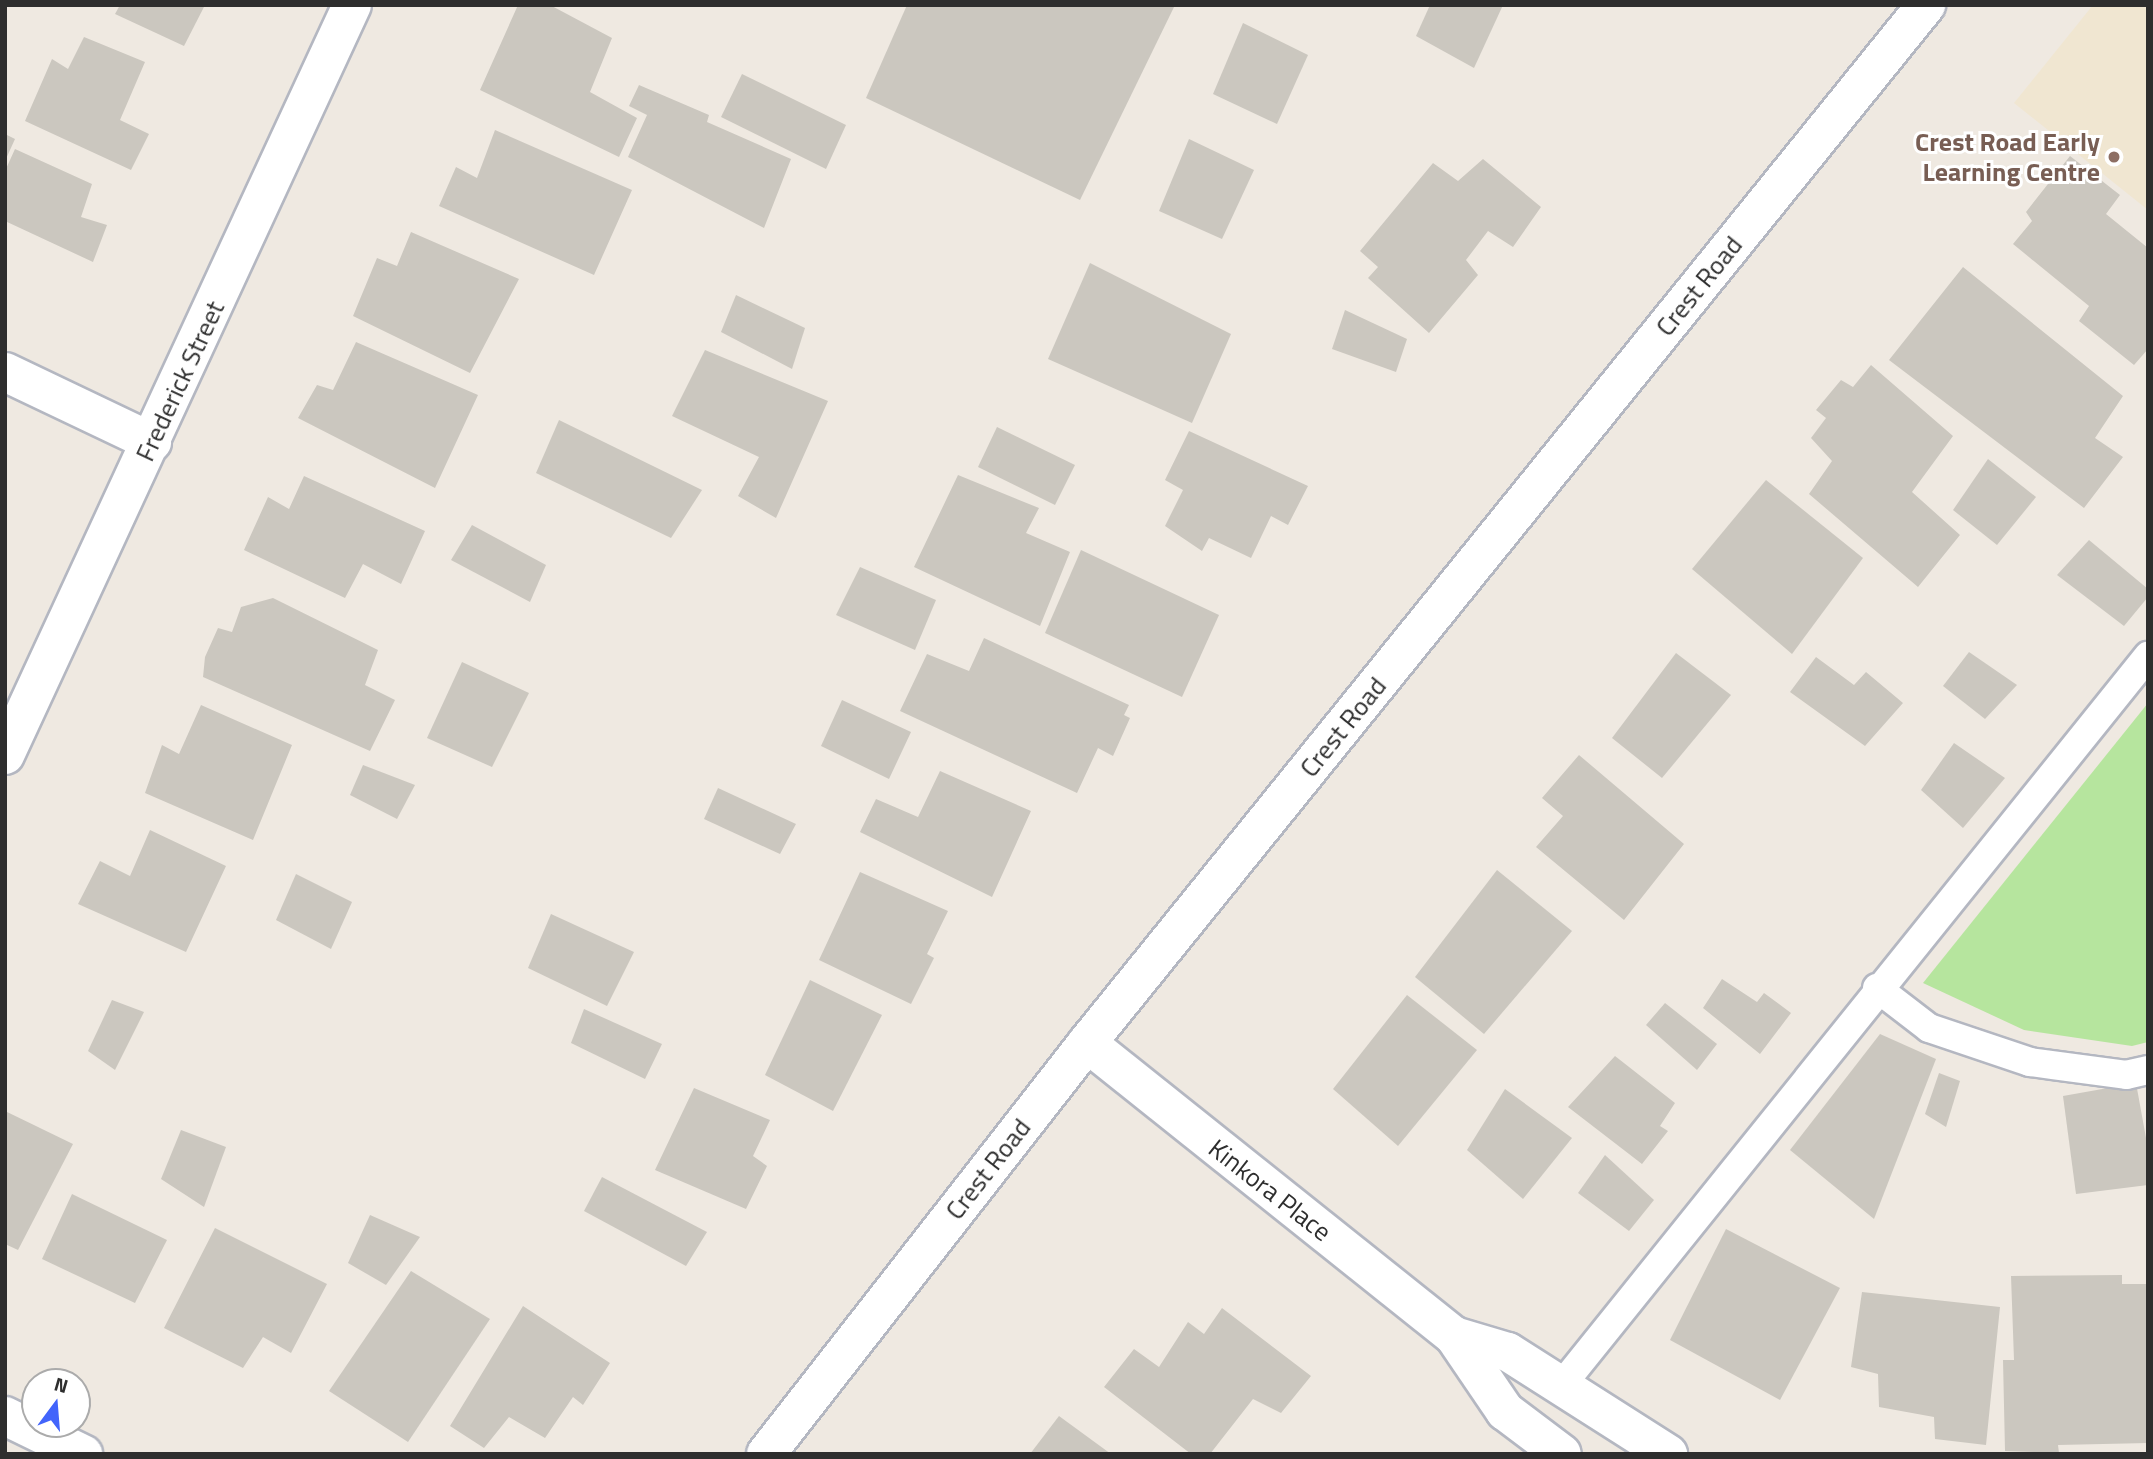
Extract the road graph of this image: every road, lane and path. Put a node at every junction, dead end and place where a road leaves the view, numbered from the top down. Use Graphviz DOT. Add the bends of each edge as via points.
graph roads {
  1 [pos="352,5"];
  2 [pos="1926,5"];
  3 [pos="5,372"];
  4 [pos="152,442"];
  5 [pos="2148,656"];
  6 [pos="5,755"];
  7 [pos="1877,988"];
  8 [pos="1087,1043"];
  9 [pos="2148,1070"];
  10 [pos="1454,1336"];
  11 [pos="1561,1386"];
  12 [pos="5,1416"];
  13 [pos="83,1454"];
  14 [pos="766,1454"];
  15 [pos="1562,1454"];
  16 [pos="1668,1454"];
  1 -- 4 [label="street, Frederick Street"];
  2 -- 8 [label="street, Crest Road"];
  3 -- 4 [label="street"];
  4 -- 6 [label="street, Frederick Street"];
  5 -- 7 [label="lane"];
  7 -- 9 [label="lane" via="1929,1028 2031,1062 2126,1075"];
  7 -- 11 [label="lane"];
  8 -- 10 [label="street, Kinkora Place"];
  8 -- 14 [label="street, Crest Road"];
  10 -- 11 [label="street, Kinkora Place" via="1508,1352"];
  10 -- 15 [label="street, Kinkora Place" via="1505,1411"];
  11 -- 16 [label="street, Kinkora Place"];
  12 -- 13 [label="street"];
}
